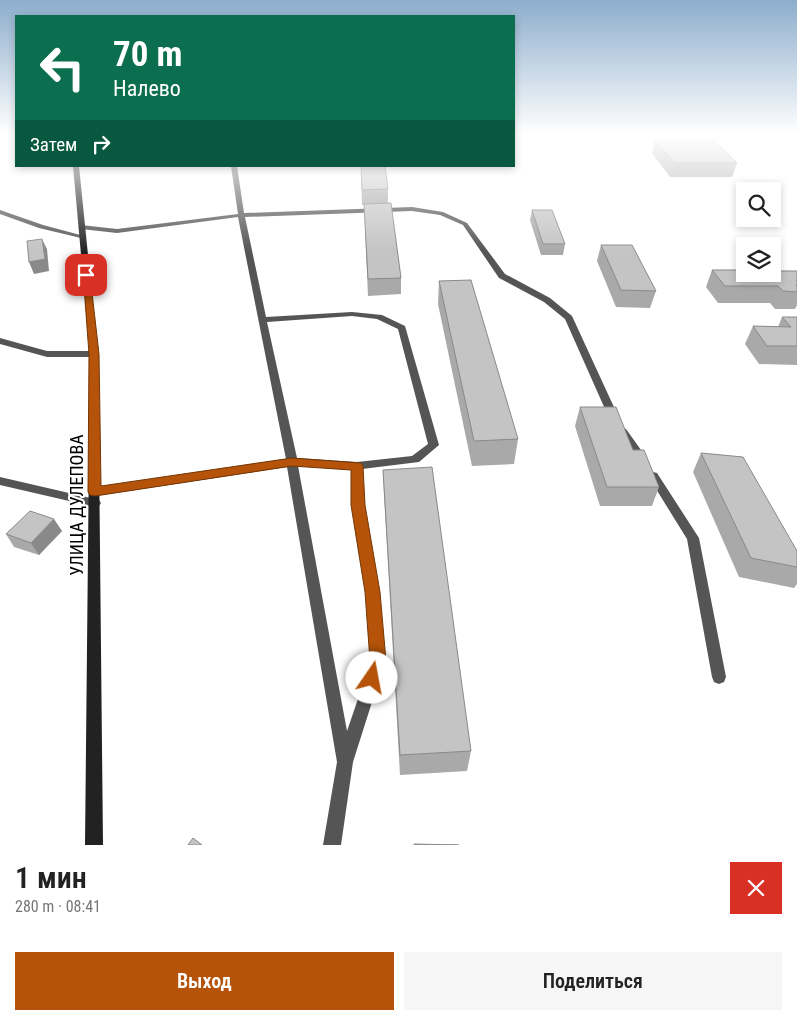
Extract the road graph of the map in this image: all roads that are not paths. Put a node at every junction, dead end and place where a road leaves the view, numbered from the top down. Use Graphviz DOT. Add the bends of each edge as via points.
graph roads {
  1 [pos="77,173"];
  2 [pos="235,173"];
  3 [pos="0,212"];
  4 [pos="241,215"];
  5 [pos="81,231"];
  6 [pos="262,320"];
  7 [pos="0,341"];
  8 [pos="94,354"];
  9 [pos="292,462"];
  10 [pos="357,466"];
  11 [pos="0,481"];
  12 [pos="95,497"];
  13 [pos="719,677"];
  14 [pos="345,762"];
  15 [pos="94,845"];
  16 [pos="332,845"];
  1 -- 5 [label="street, УЛИЦА ДУЛЕПОВА"];
  2 -- 4 [label="street"];
  3 -- 5 [label="street" via="41,227"];
  4 -- 5 [label="street" via="117,231"];
  4 -- 6 [label="street"];
  4 -- 13 [label="street" via="412,210 441,213 465,224 502,276 547,300 568,318 612,415 693,538"];
  5 -- 8 [label="street, УЛИЦА ДУЛЕПОВА"];
  6 -- 9 [label="street"];
  6 -- 10 [label="street" via="352,314 379,317 402,328 434,445 415,459"];
  7 -- 8 [label="street" via="47,354"];
  8 -- 12 [label="street, УЛИЦА ДУЛЕПОВА"];
  9 -- 10 [label="street"];
  9 -- 12 [label="street"];
  9 -- 14 [label="street"];
  10 -- 14 [label="street" via="358,505 372,592 378,661"];
  11 -- 12 [label="street"];
  12 -- 15 [label="street, УЛИЦА ДУЛЕПОВА"];
  14 -- 16 [label="street"];
}
